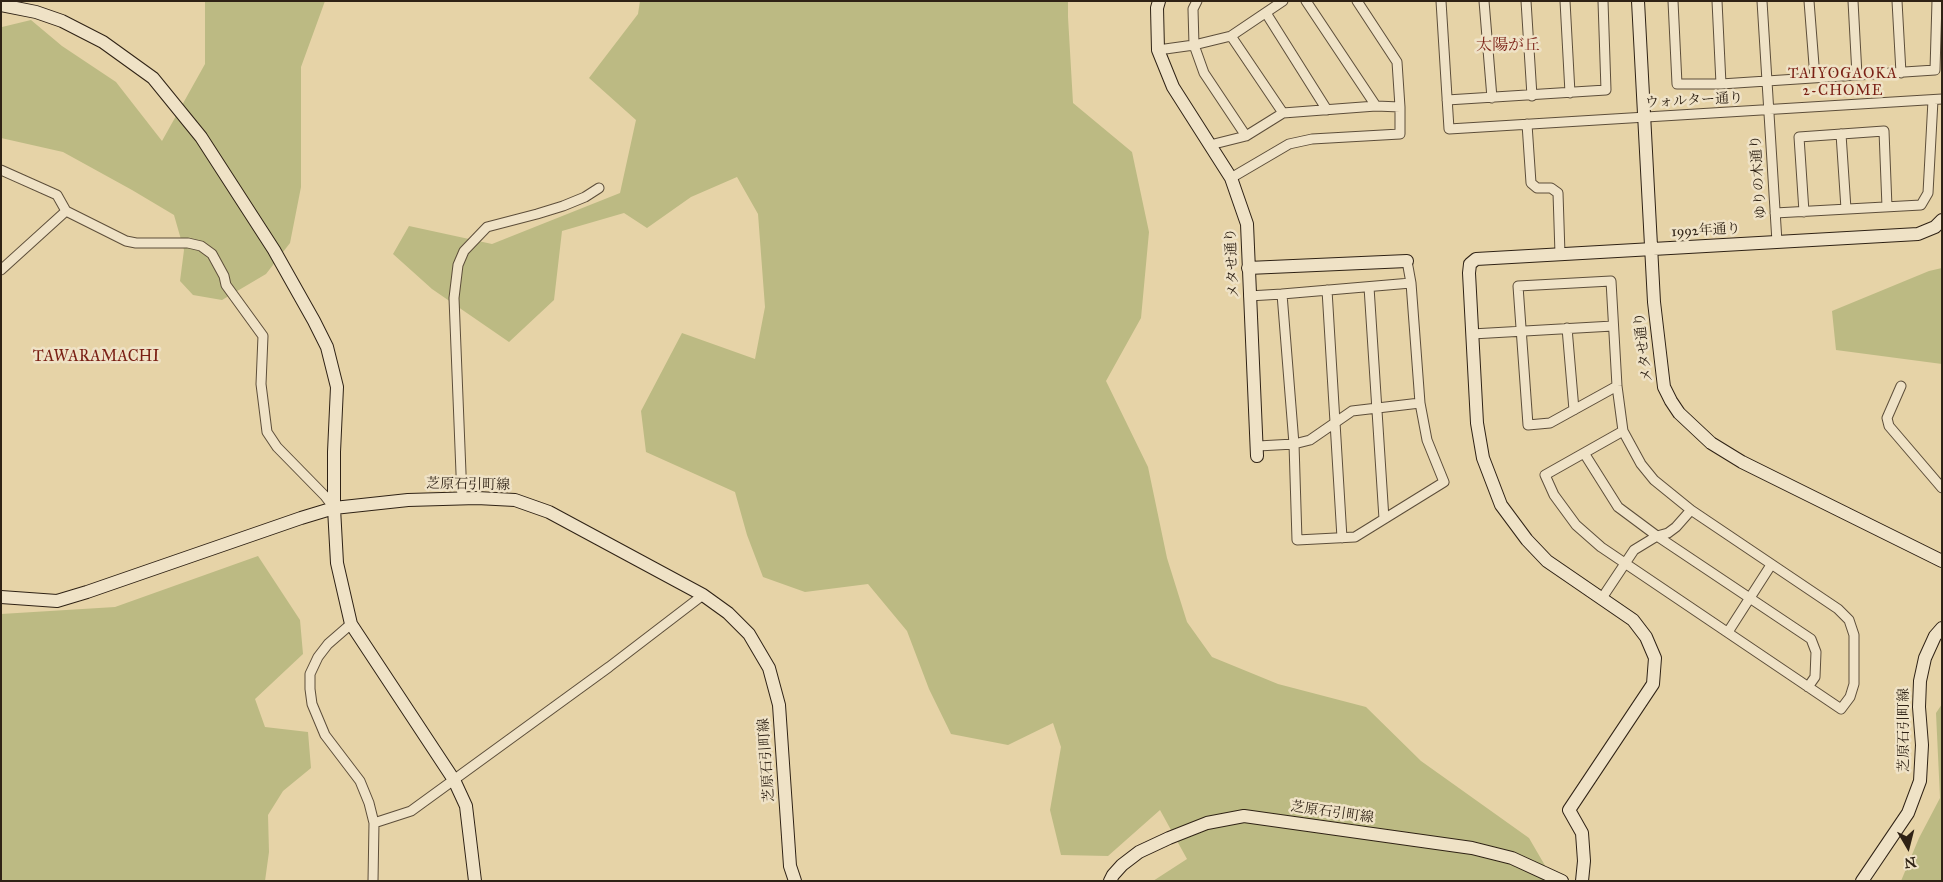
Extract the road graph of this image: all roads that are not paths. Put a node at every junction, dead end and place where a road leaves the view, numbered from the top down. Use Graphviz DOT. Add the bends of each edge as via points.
graph roads {
  1 [pos="1159,1"];
  2 [pos="1197,1"];
  3 [pos="1283,1"];
  4 [pos="1306,1"];
  5 [pos="1357,1"];
  6 [pos="1441,1"];
  7 [pos="1484,1"];
  8 [pos="1526,1"];
  9 [pos="1565,1"];
  10 [pos="1603,1"];
  11 [pos="1638,1"];
  12 [pos="1673,1"];
  13 [pos="1717,1"];
  14 [pos="1762,1"];
  15 [pos="1809,1"];
  16 [pos="1853,1"];
  17 [pos="1897,1"];
  18 [pos="1936,1"];
  19 [pos="1,5"];
  20 [pos="1266,13"];
  21 [pos="1231,36"];
  22 [pos="1194,46"];
  23 [pos="1158,50"];
  24 [pos="1902,73"];
  25 [pos="1857,75"];
  26 [pos="1814,78"];
  27 [pos="1767,81"];
  28 [pos="1721,84"];
  29 [pos="1570,93"];
  30 [pos="1532,96"];
  31 [pos="1492,98"];
  32 [pos="1447,100"];
  33 [pos="1938,100"];
  34 [pos="1376,106"];
  35 [pos="1400,107"];
  36 [pos="1327,110"];
  37 [pos="1769,110"];
  38 [pos="1282,113"];
  39 [pos="1645,117"];
  40 [pos="1527,124"];
  41 [pos="1841,134"];
  42 [pos="1246,136"];
  43 [pos="1210,145"];
  44 [pos="1,170"];
  45 [pos="1231,178"];
  46 [pos="599,188"];
  47 [pos="1887,206"];
  48 [pos="1846,209"];
  49 [pos="66,211"];
  50 [pos="1804,212"];
  51 [pos="1775,213"];
  52 [pos="1942,220"];
  53 [pos="1777,242"];
  54 [pos="1652,250"];
  55 [pos="1560,254"];
  56 [pos="1407,260"];
  57 [pos="1248,268"];
  58 [pos="1,270"];
  59 [pos="1411,283"];
  60 [pos="1369,287"];
  61 [pos="1327,290"];
  62 [pos="1282,294"];
  63 [pos="1249,296"];
  64 [pos="1614,326"];
  65 [pos="1567,328"];
  66 [pos="1521,331"];
  67 [pos="1472,334"];
  68 [pos="1617,386"];
  69 [pos="1901,386"];
  70 [pos="1420,403"];
  71 [pos="1377,408"];
  72 [pos="1574,410"];
  73 [pos="1335,423"];
  74 [pos="1623,431"];
  75 [pos="1294,444"];
  76 [pos="1257,451"];
  77 [pos="1584,453"];
  78 [pos="1942,488"];
  79 [pos="462,498"];
  80 [pos="334,508"];
  81 [pos="1691,510"];
  82 [pos="1384,519"];
  83 [pos="1657,536"];
  84 [pos="1342,538"];
  85 [pos="1942,561"];
  86 [pos="1626,562"];
  87 [pos="1771,565"];
  88 [pos="703,595"];
  89 [pos="1,597"];
  90 [pos="1602,598"];
  91 [pos="1750,598"];
  92 [pos="351,624"];
  93 [pos="1942,628"];
  94 [pos="1728,632"];
  95 [pos="1808,687"];
  96 [pos="454,780"];
  97 [pos="374,824"];
  98 [pos="373,881"];
  99 [pos="475,881"];
  100 [pos="795,881"];
  101 [pos="1110,881"];
  102 [pos="1562,881"];
  103 [pos="1582,881"];
  104 [pos="1862,881"];
  1 -- 23 [label="street, メタせ通り"];
  2 -- 22 [label="street" via="1193,9"];
  3 -- 20 [label="street"];
  4 -- 34 [label="street"];
  5 -- 35 [label="street" via="1397,62"];
  6 -- 32 [label="street"];
  7 -- 31 [label="street"];
  8 -- 30 [label="street"];
  9 -- 29 [label="street"];
  10 -- 29 [label="street" via="1606,90"];
  11 -- 39 [label="street, メタせ通り"];
  12 -- 28 [label="street" via="1677,84"];
  13 -- 28 [label="street"];
  14 -- 27 [label="street, ゆりの木通り"];
  15 -- 26 [label="street"];
  16 -- 25 [label="street"];
  17 -- 24 [label="street"];
  18 -- 24 [label="street" via="1935,70"];
  19 -- 80 [label="street" via="62,21 103,42 153,78 201,137 274,250 327,347 337,387"];
  20 -- 21 [label="street"];
  20 -- 36 [label="street"];
  21 -- 22 [label="street"];
  21 -- 38 [label="street"];
  22 -- 23 [label="street"];
  22 -- 42 [label="street" via="1204,73"];
  23 -- 43 [label="street, メタせ通り" via="1173,88"];
  24 -- 25 [label="street"];
  25 -- 26 [label="street"];
  26 -- 27 [label="street"];
  27 -- 28 [label="street"];
  27 -- 37 [label="street, ゆりの木通り"];
  29 -- 30 [label="street"];
  30 -- 31 [label="street"];
  31 -- 32 [label="street"];
  32 -- 40 [label="street, ウォルター通り" via="1449,129"];
  33 -- 37 [label="street, ウォルター通り"];
  33 -- 47 [label="street" via="1928,193 1921,205"];
  34 -- 35 [label="street"];
  34 -- 36 [label="street"];
  35 -- 45 [label="street" via="1400,134 1312,139 1288,144"];
  36 -- 38 [label="street"];
  37 -- 39 [label="street, ウォルター通り"];
  37 -- 51 [label="street, ゆりの木通り"];
  38 -- 42 [label="street"];
  39 -- 40 [label="street, ウォルター通り"];
  39 -- 54 [label="street, メタせ通り"];
  40 -- 55 [label="street" via="1531,183 1537,188 1551,188 1558,193"];
  41 -- 47 [label="street" via="1884,131"];
  41 -- 48 [label="street"];
  41 -- 50 [label="street" via="1799,136"];
  42 -- 43 [label="street"];
  43 -- 45 [label="street, メタせ通り"];
  44 -- 49 [label="street" via="57,195"];
  45 -- 57 [label="street, メタせ通り" via="1247,224"];
  46 -- 79 [label="street" via="562,206 487,227 464,251 458,265 454,298"];
  47 -- 48 [label="street"];
  48 -- 50 [label="street"];
  49 -- 58 [label="street"];
  49 -- 80 [label="street" via="126,241 188,243 201,246 212,254 226,285 263,336 261,384 267,432"];
  50 -- 51 [label="street"];
  51 -- 53 [label="street, ゆりの木通り"];
  52 -- 53 [label="street, 1992年通り" via="1935,227 1918,234"];
  53 -- 54 [label="street, 1992年通り"];
  54 -- 55 [label="street, 1992年通り"];
  54 -- 85 [label="street, メタせ通り" via="1654,302 1664,387 1679,413 1711,443 1742,462"];
  55 -- 67 [label="street, 1992年通り" via="1476,259 1470,264"];
  56 -- 57 [label="street"];
  56 -- 59 [label="street"];
  57 -- 63 [label="street, メタせ通り"];
  59 -- 60 [label="street"];
  59 -- 70 [label="street"];
  60 -- 61 [label="street"];
  60 -- 71 [label="street"];
  61 -- 62 [label="street"];
  61 -- 73 [label="street"];
  62 -- 63 [label="street"];
  62 -- 75 [label="street"];
  63 -- 76 [label="street, メタせ通り"];
  64 -- 65 [label="street"];
  64 -- 66 [label="street" via="1610,281 1518,286"];
  64 -- 68 [label="street"];
  65 -- 66 [label="street"];
  65 -- 72 [label="street"];
  66 -- 67 [label="street"];
  66 -- 72 [label="street" via="1528,425 1550,423"];
  67 -- 90 [label="street" via="1481,450 1501,505 1546,561"];
  68 -- 72 [label="street"];
  68 -- 74 [label="street"];
  69 -- 78 [label="street" via="1887,418 1888,426"];
  70 -- 71 [label="street"];
  70 -- 82 [label="street" via="1427,440 1444,482"];
  71 -- 73 [label="street" via="1352,411"];
  71 -- 82 [label="street"];
  73 -- 75 [label="street" via="1310,440"];
  73 -- 84 [label="street"];
  74 -- 77 [label="street"];
  74 -- 81 [label="street" via="1654,480"];
  75 -- 76 [label="street"];
  75 -- 84 [label="street" via="1297,540"];
  77 -- 83 [label="street" via="1618,507"];
  77 -- 86 [label="street" via="1545,474 1554,495 1576,525 1601,547"];
  79 -- 80 [label="street, 芝原石引町線"];
  79 -- 88 [label="street, 芝原石引町線" via="515,500 549,512"];
  80 -- 89 [label="street, 芝原石引町線" via="57,601"];
  80 -- 92 [label="street" via="338,563"];
  81 -- 83 [label="street" via="1676,527"];
  81 -- 87 [label="street"];
  82 -- 84 [label="street" via="1355,537"];
  83 -- 86 [label="street" via="1634,550"];
  83 -- 91 [label="street"];
  86 -- 90 [label="street"];
  86 -- 94 [label="street"];
  87 -- 91 [label="street"];
  87 -- 95 [label="street" via="1838,610 1849,620 1854,634 1854,684 1841,709"];
  88 -- 96 [label="street"];
  88 -- 100 [label="street, 芝原石引町線" via="749,634 769,668 779,705 790,866"];
  90 -- 103 [label="street" via="1633,620 1646,637 1655,658 1653,684 1569,810 1582,833"];
  91 -- 94 [label="street"];
  91 -- 95 [label="street" via="1811,639 1816,652 1815,676"];
  92 -- 96 [label="street"];
  92 -- 97 [label="street" via="318,657 310,674 310,689 312,704 325,735 360,781"];
  93 -- 104 [label="street, 芝原石引町線" via="1925,658 1920,681 1920,781 1908,813"];
  94 -- 95 [label="street"];
  96 -- 97 [label="street" via="411,811"];
  96 -- 99 [label="street" via="466,806"];
  97 -- 98 [label="street"];
  101 -- 102 [label="street, 芝原石引町線" via="1139,852 1207,822 1244,816 1472,848 1512,858"];
}
